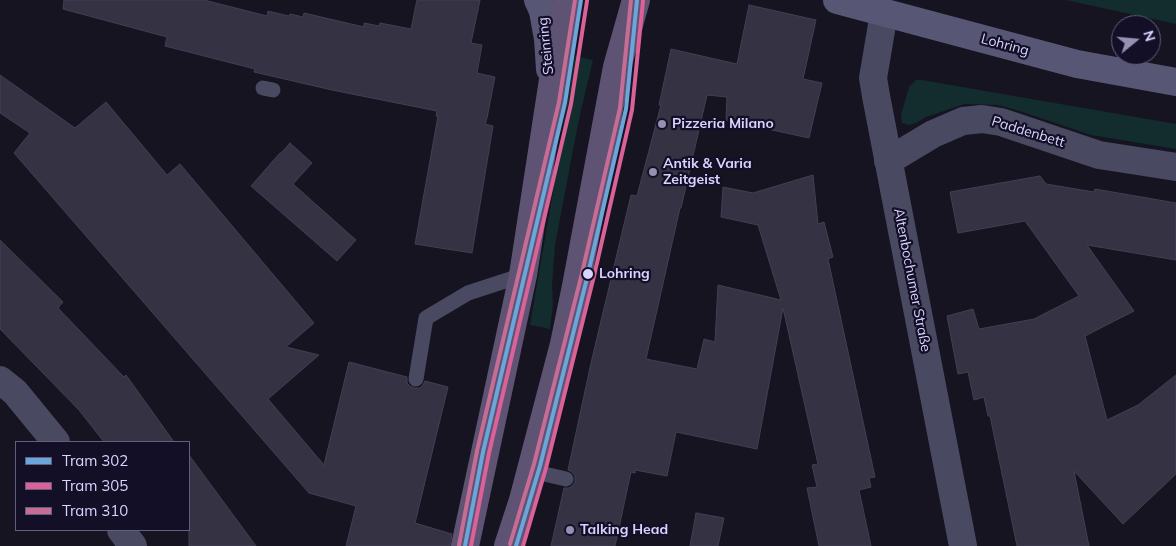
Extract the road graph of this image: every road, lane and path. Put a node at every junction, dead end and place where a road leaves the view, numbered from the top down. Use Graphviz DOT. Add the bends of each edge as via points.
graph roads {
  1 [pos="538,0"];
  2 [pos="568,0"];
  3 [pos="636,0"];
  4 [pos="837,0"];
  5 [pos="884,13"];
  6 [pos="1176,82"];
  7 [pos="551,93"];
  8 [pos="888,161"];
  9 [pos="1176,167"];
  10 [pos="523,275"];
  11 [pos="416,379"];
  12 [pos="0,380"];
  13 [pos="55,441"];
  14 [pos="531,471"];
  15 [pos="566,479"];
  16 [pos="122,531"];
  17 [pos="133,546"];
  18 [pos="465,546"];
  19 [pos="508,546"];
  20 [pos="964,546"];
  1 -- 7 [label="street, Steinring" via="548,38"];
  2 -- 7 [label="main road"];
  3 -- 14 [label="main road" via="617,67 564,344"];
  4 -- 5 [label="street, Lohring"];
  5 -- 6 [label="street, Lohring" via="1077,64"];
  5 -- 8 [label="street, Altenbochumer Straße" via="874,78"];
  7 -- 10 [label="main road"];
  8 -- 9 [label="street, Paddenbett" via="933,134 963,121 982,118 1099,155"];
  8 -- 20 [label="street, Altenbochumer Straße"];
  10 -- 11 [label="lane" via="468,293 426,318"];
  10 -- 18 [label="main road"];
  12 -- 13 [label="street"];
  14 -- 15 [label="lane"];
  14 -- 19 [label="main road"];
  16 -- 17 [label="street"];
}
